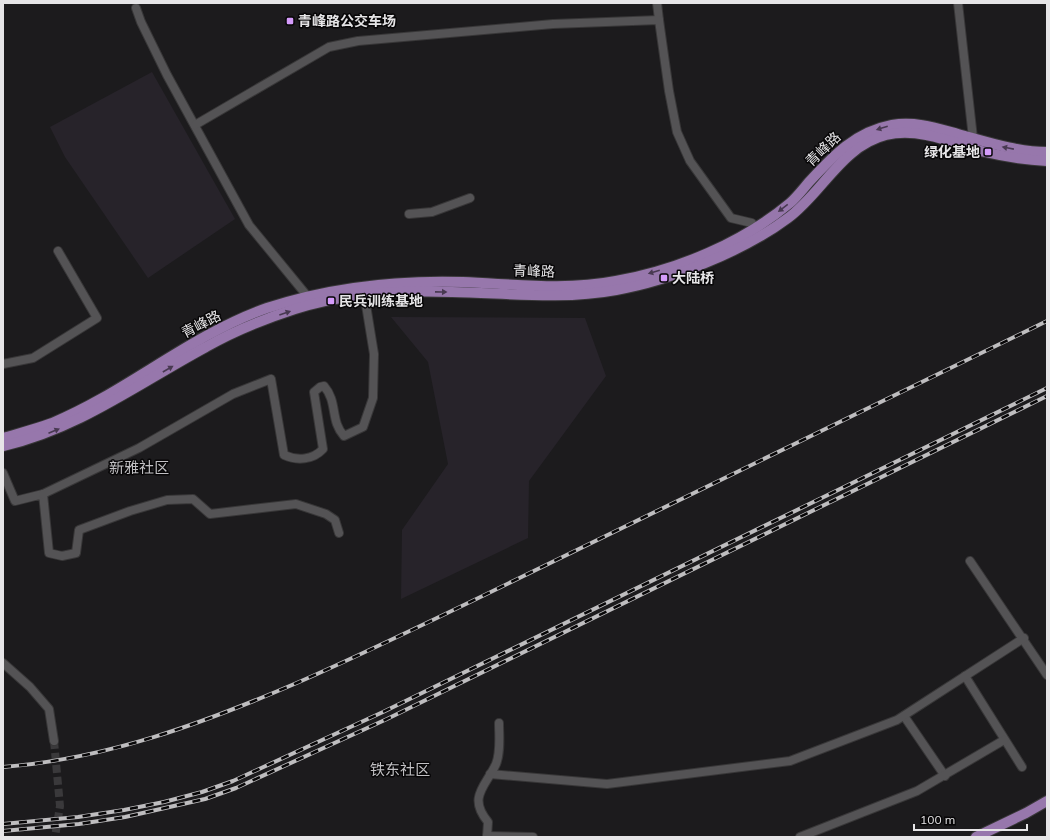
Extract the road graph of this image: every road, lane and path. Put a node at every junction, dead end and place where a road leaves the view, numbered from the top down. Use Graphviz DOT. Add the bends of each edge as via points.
graph roads {
  1 [pos="657,3"];
  2 [pos="958,3"];
  3 [pos="136,8"];
  4 [pos="659,20"];
  5 [pos="194,125"];
  6 [pos="973,138"];
  7 [pos="1047,152"];
  8 [pos="1047,161"];
  9 [pos="470,198"];
  10 [pos="409,214"];
  11 [pos="757,232"];
  12 [pos="58,251"];
  13 [pos="363,295"];
  14 [pos="309,301"];
  15 [pos="3,364"];
  16 [pos="3,438"];
  17 [pos="3,446"];
  18 [pos="3,473"];
  19 [pos="43,494"];
  20 [pos="339,533"];
  21 [pos="970,561"];
  22 [pos="1024,638"];
  23 [pos="3,663"];
  24 [pos="1047,675"];
  25 [pos="965,676"];
  26 [pos="904,716"];
  27 [pos="499,723"];
  28 [pos="1004,740"];
  29 [pos="54,741"];
  30 [pos="1022,767"];
  31 [pos="490,774"];
  32 [pos="945,776"];
  33 [pos="1047,802"];
  34 [pos="487,836"];
  35 [pos="533,837"];
  36 [pos="800,837"];
  37 [pos="976,837"];
  1 -- 4 [label="street"];
  2 -- 6 [label="street"];
  3 -- 5 [label="street" via="144,29"];
  4 -- 5 [label="street" via="553,24 358,41 329,47"];
  4 -- 11 [label="street" via="676,132 690,161 731,218 752,223"];
  5 -- 14 [label="street" via="249,224"];
  7 -- 6 [label="main road, 青峰路, one-way" via="1022,150"];
  6 -- 11 [label="main road, 青峰路, one-way" via="916,124 888,126 864,134 834,155 793,200"];
  8 -- 11 [label="main road, 青峰路" via="990,153 916,133 887,135 871,140 849,155 787,219"];
  9 -- 10 [label="street" via="432,212"];
  13 -- 11 [label="main road, 青峰路, one-way" via="435,292 561,295 616,290 678,274 721,255"];
  11 -- 14 [label="main road, 青峰路, one-way" via="675,265 600,284 558,286 405,282 364,286"];
  12 -- 15 [label="street" via="97,318 33,358"];
  13 -- 14 [label="main road, 青峰路"];
  13 -- 19 [label="street" via="374,354 373,398 363,427 344,436 337,429 331,393 324,386 314,392 323,449 318,455 307,459 284,455 271,379 233,394 139,448"];
  14 -- 16 [label="main road, 青峰路" via="264,310 216,330 74,412 31,430"];
  17 -- 14 [label="main road, 青峰路, one-way" via="43,435 64,426 207,346"];
  18 -- 19 [label="street" via="15,501"];
  19 -- 20 [label="street" via="49,553 62,556 76,553 79,530 167,500 193,499 210,514 296,504 326,514 335,520"];
  21 -- 22 [label="street"];
  22 -- 24 [label="street"];
  22 -- 25 [label="street"];
  23 -- 29 [label="street" via="30,687 49,709"];
  25 -- 26 [label="street"];
  25 -- 28 [label="street"];
  26 -- 31 [label="street" via="790,761 607,784"];
  26 -- 32 [label="street"];
  27 -- 31 [label="street" via="497,763"];
  28 -- 30 [label="street"];
  28 -- 32 [label="street"];
  31 -- 34 [label="street" via="481,788 478,800 481,813 488,822"];
  32 -- 36 [label="street" via="917,791"];
  33 -- 37 [label="main road"];
  34 -- 35 [label="street"];
}
